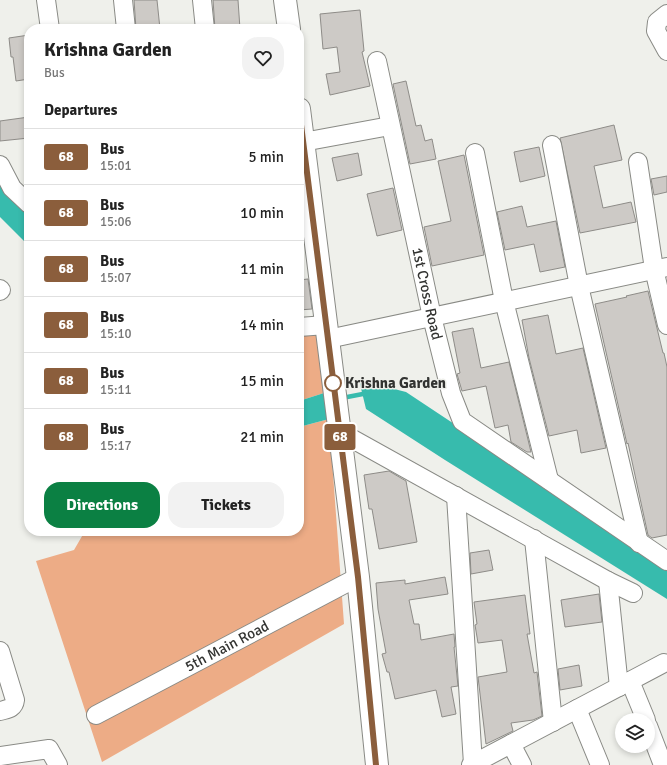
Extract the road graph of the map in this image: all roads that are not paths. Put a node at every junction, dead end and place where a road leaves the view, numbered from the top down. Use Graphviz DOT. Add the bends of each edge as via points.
graph roads {
  1 [pos="46,0"];
  2 [pos="124,0"];
  3 [pos="202,0"];
  4 [pos="285,0"];
  5 [pos="667,14"];
  6 [pos="49,24"];
  7 [pos="126,24"];
  8 [pos="204,24"];
  9 [pos="288,24"];
  10 [pos="667,51"];
  11 [pos="377,61"];
  12 [pos="390,126"];
  13 [pos="304,142"];
  14 [pos="552,145"];
  15 [pos="304,150"];
  16 [pos="474,153"];
  17 [pos="638,162"];
  18 [pos="0,165"];
  19 [pos="24,199"];
  20 [pos="661,268"];
  21 [pos="579,286"];
  22 [pos="504,301"];
  23 [pos="432,316"];
  24 [pos="667,325"];
  25 [pos="304,328"];
  26 [pos="327,332"];
  27 [pos="339,426"];
  28 [pos="549,480"];
  29 [pos="456,496"];
  30 [pos="534,539"];
  31 [pos="639,543"];
  32 [pos="667,561"];
  33 [pos="358,577"];
  34 [pos="608,581"];
  35 [pos="633,593"];
  36 [pos="0,651"];
  37 [pos="664,663"];
  38 [pos="625,684"];
  39 [pos="577,709"];
  40 [pos="0,711"];
  41 [pos="642,713"];
  42 [pos="96,715"];
  43 [pos="553,722"];
  44 [pos="655,743"];
  45 [pos="511,744"];
  46 [pos="0,756"];
  47 [pos="58,765"];
  48 [pos="376,765"];
  49 [pos="472,765"];
  50 [pos="522,765"];
  51 [pos="600,765"];
  52 [pos="664,765"];
  1 -- 6 [label="street"];
  2 -- 7 [label="street"];
  3 -- 8 [label="street"];
  4 -- 9 [label="street"];
  5 -- 10 [label="street" via="657,22 656,31"];
  11 -- 12 [label="street, 1st Cross Road"];
  12 -- 13 [label="street"];
  12 -- 23 [label="street, 1st Cross Road"];
  14 -- 21 [label="street"];
  15 -- 26 [label="street"];
  16 -- 22 [label="street"];
  17 -- 20 [label="street"];
  18 -- 19 [label="street" via="12,188"];
  20 -- 21 [label="street"];
  20 -- 24 [label="street"];
  21 -- 22 [label="street"];
  21 -- 31 [label="street"];
  22 -- 23 [label="street"];
  22 -- 28 [label="street"];
  23 -- 26 [label="street"];
  23 -- 28 [label="street, 1st Cross Road" via="462,421"];
  25 -- 26 [label="street"];
  26 -- 27 [label="street"];
  27 -- 29 [label="street"];
  27 -- 33 [label="street"];
  28 -- 31 [label="street, 1st Cross Road"];
  29 -- 30 [label="street"];
  29 -- 49 [label="street"];
  30 -- 34 [label="street"];
  30 -- 43 [label="street"];
  31 -- 32 [label="street, 1st Cross Road"];
  33 -- 42 [label="street, 5th Main Road"];
  33 -- 48 [label="street"];
  34 -- 35 [label="street"];
  34 -- 38 [label="street"];
  36 -- 40 [label="street" via="15,700 12,708"];
  37 -- 38 [label="street"];
  38 -- 39 [label="street"];
  38 -- 41 [label="street"];
  39 -- 43 [label="street"];
  39 -- 51 [label="street"];
  43 -- 45 [label="street"];
  44 -- 52 [label="street"];
  45 -- 49 [label="street"];
  45 -- 50 [label="street"];
  46 -- 47 [label="street" via="49,749"];
}
